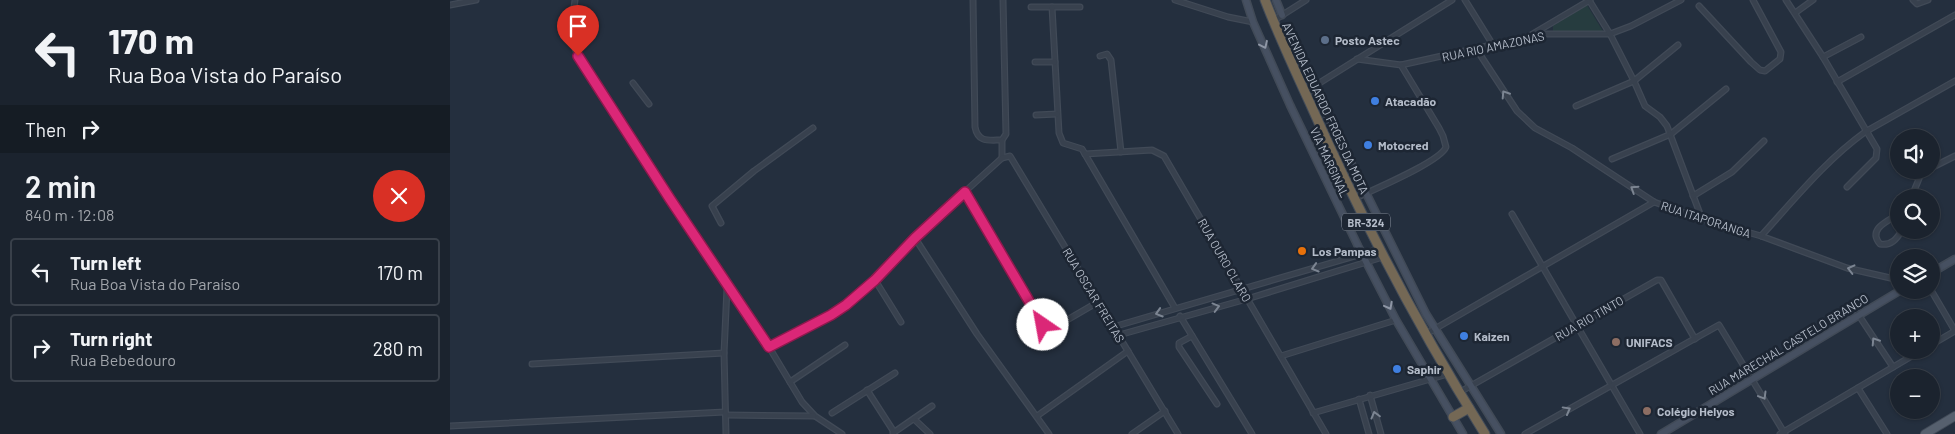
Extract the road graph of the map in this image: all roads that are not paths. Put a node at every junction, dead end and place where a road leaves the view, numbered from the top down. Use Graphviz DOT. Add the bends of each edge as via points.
graph roads {
  1 [pos="476,0"];
  2 [pos="575,0"];
  3 [pos="974,0"];
  4 [pos="1002,0"];
  5 [pos="1175,0"];
  6 [pos="1246,0"];
  7 [pos="1265,0"];
  8 [pos="1276,0"];
  9 [pos="1306,0"];
  10 [pos="1452,0"];
  11 [pos="1465,0"];
  12 [pos="1589,0"];
  13 [pos="1681,0"];
  14 [pos="1753,0"];
  15 [pos="1786,0"];
  16 [pos="1813,0"];
  17 [pos="1913,0"];
  18 [pos="1928,0"];
  19 [pos="450,5"];
  20 [pos="1698,6"];
  21 [pos="1030,7"];
  22 [pos="1052,7"];
  23 [pos="1080,7"];
  24 [pos="1795,13"];
  25 [pos="1282,15"];
  26 [pos="1955,15"];
  27 [pos="1273,21"];
  28 [pos="1253,22"];
  29 [pos="1610,34"];
  30 [pos="1527,37"];
  31 [pos="1861,37"];
  32 [pos="1493,45"];
  33 [pos="1678,45"];
  34 [pos="1477,50"];
  35 [pos="1100,56"];
  36 [pos="1823,57"];
  37 [pos="1357,59"];
  38 [pos="1035,62"];
  39 [pos="1055,62"];
  40 [pos="1401,65"];
  41 [pos="1634,81"];
  42 [pos="1955,81"];
  43 [pos="1837,82"];
  44 [pos="633,83"];
  45 [pos="1313,86"];
  46 [pos="1726,89"];
  47 [pos="1305,92"];
  48 [pos="649,104"];
  49 [pos="1576,106"];
  50 [pos="1057,114"];
  51 [pos="1036,115"];
  52 [pos="813,128"];
  53 [pos="1866,132"];
  54 [pos="1671,134"];
  55 [pos="1002,140"];
  56 [pos="1764,141"];
  57 [pos="1122,152"];
  58 [pos="1085,154"];
  59 [pos="1955,156"];
  60 [pos="1002,158"];
  61 [pos="1612,159"];
  62 [pos="1940,164"];
  63 [pos="1847,187"];
  64 [pos="965,192"];
  65 [pos="1365,194"];
  66 [pos="1694,196"];
  67 [pos="1354,199"];
  68 [pos="1654,202"];
  69 [pos="1512,214"];
  70 [pos="1702,219"];
  71 [pos="1890,220"];
  72 [pos="722,222"];
  73 [pos="1761,236"];
  74 [pos="915,238"];
  75 [pos="1895,239"];
  76 [pos="1381,253"];
  77 [pos="1362,254"];
  78 [pos="1955,259"];
  79 [pos="1366,263"];
  80 [pos="1542,266"];
  81 [pos="1940,268"];
  82 [pos="1890,278"];
  83 [pos="875,280"];
  84 [pos="728,286"];
  85 [pos="1242,290"];
  86 [pos="1890,296"];
  87 [pos="1247,299"];
  88 [pos="1936,299"];
  89 [pos="1098,302"];
  90 [pos="1175,308"];
  91 [pos="1858,314"];
  92 [pos="1180,316"];
  93 [pos="1396,320"];
  94 [pos="901,322"];
  95 [pos="1576,325"];
  96 [pos="1113,327"];
  97 [pos="1435,329"];
  98 [pos="1955,331"];
  99 [pos="1118,335"];
  100 [pos="1426,335"];
  101 [pos="1192,336"];
  102 [pos="1695,339"];
  103 [pos="1940,340"];
  104 [pos="845,345"];
  105 [pos="769,347"];
  106 [pos="1128,351"];
  107 [pos="724,353"];
  108 [pos="1280,356"];
  109 [pos="1907,359"];
  110 [pos="532,364"];
  111 [pos="1893,367"];
  112 [pos="895,373"];
  113 [pos="1448,374"];
  114 [pos="1431,379"];
  115 [pos="1753,380"];
  116 [pos="790,382"];
  117 [pos="1471,386"];
  118 [pos="1612,386"];
  119 [pos="1858,388"];
  120 [pos="867,390"];
  121 [pos="1459,393"];
  122 [pos="1370,396"];
  123 [pos="1359,398"];
  124 [pos="1217,404"];
  125 [pos="932,406"];
  126 [pos="1469,408"];
  127 [pos="1165,411"];
  128 [pos="832,413"];
  129 [pos="1313,413"];
  130 [pos="725,414"];
  131 [pos="815,416"];
  132 [pos="1036,416"];
  133 [pos="1955,416"];
  134 [pos="1453,417"];
  135 [pos="914,419"];
  136 [pos="450,426"];
  137 [pos="893,433"];
  138 [pos="1783,433"];
  139 [pos="726,434"];
  140 [pos="842,434"];
  141 [pos="930,434"];
  142 [pos="1049,434"];
  143 [pos="1132,434"];
  144 [pos="1178,434"];
  145 [pos="1252,434"];
  146 [pos="1326,434"];
  147 [pos="1369,434"];
  148 [pos="1381,434"];
  149 [pos="1463,434"];
  150 [pos="1485,434"];
  151 [pos="1501,434"];
  152 [pos="1525,434"];
  153 [pos="1640,434"];
  154 [pos="1662,434"];
  155 [pos="1887,434"];
  156 [pos="1925,434"];
  1 -- 19 [label="street"];
  2 -- 84 [label="street" via="572,37 578,56"];
  3 -- 55 [label="street" via="976,133 984,140"];
  4 -- 55 [label="street" via="1006,134"];
  5 -- 28 [label="street"];
  6 -- 28 [label="street, VIA MARGINAL"];
  7 -- 27 [label="highway, AVENIDA EDUARDO FROES DA MOTA / BR-324"];
  8 -- 25 [label="street"];
  9 -- 25 [label="street"];
  10 -- 37 [label="street"];
  11 -- 32 [label="street"];
  12 -- 29 [label="street"];
  12 -- 30 [label="street"];
  13 -- 29 [label="street, RUA RIO AMAZONAS"];
  14 -- 20 [label="street" via="1781,52 1780,60 1765,71 1751,62"];
  15 -- 24 [label="street"];
  16 -- 24 [label="street"];
  17 -- 18 [label="street" via="1917,4"];
  21 -- 22 [label="street"];
  22 -- 23 [label="street"];
  22 -- 39 [label="street"];
  24 -- 36 [label="street"];
  25 -- 27 [label="street"];
  26 -- 43 [label="street"];
  27 -- 47 [label="highway, AVENIDA EDUARDO FROES DA MOTA / BR-324"];
  28 -- 77 [label="street, VIA MARGINAL, one-way"];
  29 -- 30 [label="street, RUA RIO AMAZONAS"];
  29 -- 41 [label="street"];
  30 -- 32 [label="street, RUA RIO AMAZONAS"];
  31 -- 36 [label="street"];
  32 -- 34 [label="street, RUA RIO AMAZONAS"];
  33 -- 41 [label="street"];
  34 -- 40 [label="street, RUA RIO AMAZONAS"];
  68 -- 34 [label="street, RUA ITAPORANGA, one-way" via="1572,148 1535,128 1517,111"];
  35 -- 57 [label="street" via="1107,54 1110,57"];
  36 -- 43 [label="street"];
  37 -- 40 [label="street, RUA RIO AMAZONAS"];
  37 -- 45 [label="street"];
  38 -- 39 [label="street"];
  39 -- 50 [label="street"];
  40 -- 65 [label="street" via="1444,136 1446,147 1441,155 1426,164"];
  41 -- 49 [label="street"];
  41 -- 54 [label="street" via="1645,106 1663,121"];
  42 -- 53 [label="street"];
  43 -- 53 [label="street"];
  44 -- 48 [label="street"];
  45 -- 47 [label="street"];
  45 -- 65 [label="street"];
  46 -- 54 [label="street"];
  47 -- 67 [label="highway, AVENIDA EDUARDO FROES DA MOTA / BR-324"];
  50 -- 51 [label="street"];
  50 -- 58 [label="street" via="1061,140 1080,147"];
  52 -- 72 [label="street" via="712,206"];
  53 -- 63 [label="street" via="1878,155"];
  53 -- 73 [label="street" via="1827,164"];
  54 -- 61 [label="street"];
  54 -- 66 [label="street"];
  55 -- 60 [label="street"];
  56 -- 66 [label="street" via="1732,172"];
  57 -- 58 [label="street, RUA OURO CLARO"];
  57 -- 85 [label="street, RUA OURO CLARO" via="1152,150 1164,156"];
  58 -- 90 [label="street"];
  59 -- 62 [label="street"];
  60 -- 64 [label="street"];
  60 -- 89 [label="street, RUA OSCAR FREITAS" via="1010,156"];
  64 -- 74 [label="street"];
  64 -- 89 [label="street" via="1043,325 1055,327"];
  65 -- 67 [label="street"];
  65 -- 97 [label="street"];
  66 -- 70 [label="street"];
  67 -- 76 [label="highway, AVENIDA EDUARDO FROES DA MOTA / BR-324"];
  68 -- 70 [label="street, RUA ITAPORANGA"];
  68 -- 80 [label="street"];
  69 -- 80 [label="street"];
  70 -- 73 [label="street, RUA ITAPORANGA"];
  71 -- 75 [label="street" via="1878,228 1876,239 1880,244 1889,244"];
  82 -- 73 [label="street, RUA ITAPORANGA, one-way" via="1847,268"];
  74 -- 83 [label="street"];
  74 -- 132 [label="street" via="977,334"];
  76 -- 77 [label="street"];
  76 -- 79 [label="street"];
  76 -- 100 [label="highway, AVENIDA EDUARDO FROES DA MOTA / BR-324"];
  77 -- 79 [label="street, VIA MARGINAL"];
  77 -- 85 [label="street, one-way"];
  78 -- 81 [label="street"];
  79 -- 87 [label="street"];
  79 -- 93 [label="street, VIA MARGINAL, one-way"];
  80 -- 95 [label="street"];
  80 -- 97 [label="street"];
  83 -- 94 [label="street"];
  83 -- 105 [label="street" via="831,315"];
  84 -- 105 [label="street"];
  84 -- 107 [label="street"];
  85 -- 87 [label="street, RUA OURO CLARO"];
  85 -- 90 [label="street"];
  86 -- 91 [label="street, RUA MARECHAL CASTELO BRANCO"];
  92 -- 87 [label="street, one-way"];
  87 -- 108 [label="street, RUA OURO CLARO"];
  88 -- 98 [label="street"];
  89 -- 96 [label="street, RUA OSCAR FREITAS"];
  90 -- 96 [label="street, one-way"];
  111 -- 91 [label="street, one-way"];
  91 -- 115 [label="street, RUA MARECHAL CASTELO BRANCO"];
  92 -- 99 [label="street"];
  92 -- 101 [label="street"];
  93 -- 108 [label="street"];
  93 -- 114 [label="street, VIA MARGINAL"];
  95 -- 102 [label="street, RUA RIO TINTO" via="1658,279"];
  95 -- 117 [label="street, RUA RIO TINTO"];
  95 -- 118 [label="street"];
  96 -- 99 [label="street, RUA OSCAR FREITAS"];
  97 -- 100 [label="street"];
  97 -- 117 [label="street"];
  98 -- 103 [label="street"];
  99 -- 106 [label="street, RUA OSCAR FREITAS"];
  100 -- 113 [label="highway, AVENIDA EDUARDO FROES DA MOTA / BR-324"];
  101 -- 124 [label="street" via="1179,343 1179,347"];
  101 -- 145 [label="street"];
  102 -- 115 [label="street" via="1719,325"];
  102 -- 118 [label="street"];
  104 -- 116 [label="street"];
  105 -- 116 [label="street"];
  106 -- 127 [label="street, RUA OSCAR FREITAS"];
  106 -- 132 [label="street"];
  107 -- 110 [label="street"];
  107 -- 130 [label="street"];
  108 -- 129 [label="street, RUA OURO CLARO"];
  109 -- 111 [label="street"];
  111 -- 119 [label="street"];
  112 -- 120 [label="street"];
  113 -- 114 [label="street"];
  113 -- 121 [label="highway, AVENIDA EDUARDO FROES DA MOTA / BR-324"];
  114 -- 122 [label="street"];
  114 -- 134 [label="street, VIA MARGINAL"];
  115 -- 138 [label="street, one-way"];
  115 -- 154 [label="street, RUA MARECHAL CASTELO BRANCO"];
  116 -- 131 [label="street"];
  117 -- 121 [label="street, RUA RIO TINTO"];
  117 -- 151 [label="street"];
  152 -- 118 [label="street, one-way"];
  118 -- 153 [label="street"];
  119 -- 138 [label="street"];
  119 -- 155 [label="street"];
  120 -- 128 [label="street"];
  120 -- 137 [label="street"];
  121 -- 126 [label="highway, AVENIDA EDUARDO FROES DA MOTA / BR-324"];
  122 -- 123 [label="street"];
  148 -- 122 [label="street, one-way"];
  123 -- 129 [label="street"];
  123 -- 147 [label="street"];
  125 -- 135 [label="street"];
  126 -- 134 [label="highway"];
  126 -- 150 [label="highway, AVENIDA EDUARDO FROES DA MOTA / BR-324"];
  127 -- 143 [label="street"];
  127 -- 144 [label="street, RUA OSCAR FREITAS"];
  129 -- 146 [label="street, RUA OURO CLARO"];
  130 -- 131 [label="street"];
  130 -- 136 [label="street"];
  130 -- 139 [label="street"];
  131 -- 140 [label="street"];
  132 -- 142 [label="street"];
  133 -- 156 [label="main road"];
  134 -- 149 [label="street, VIA MARGINAL"];
  135 -- 137 [label="street"];
  135 -- 141 [label="street"];
}
